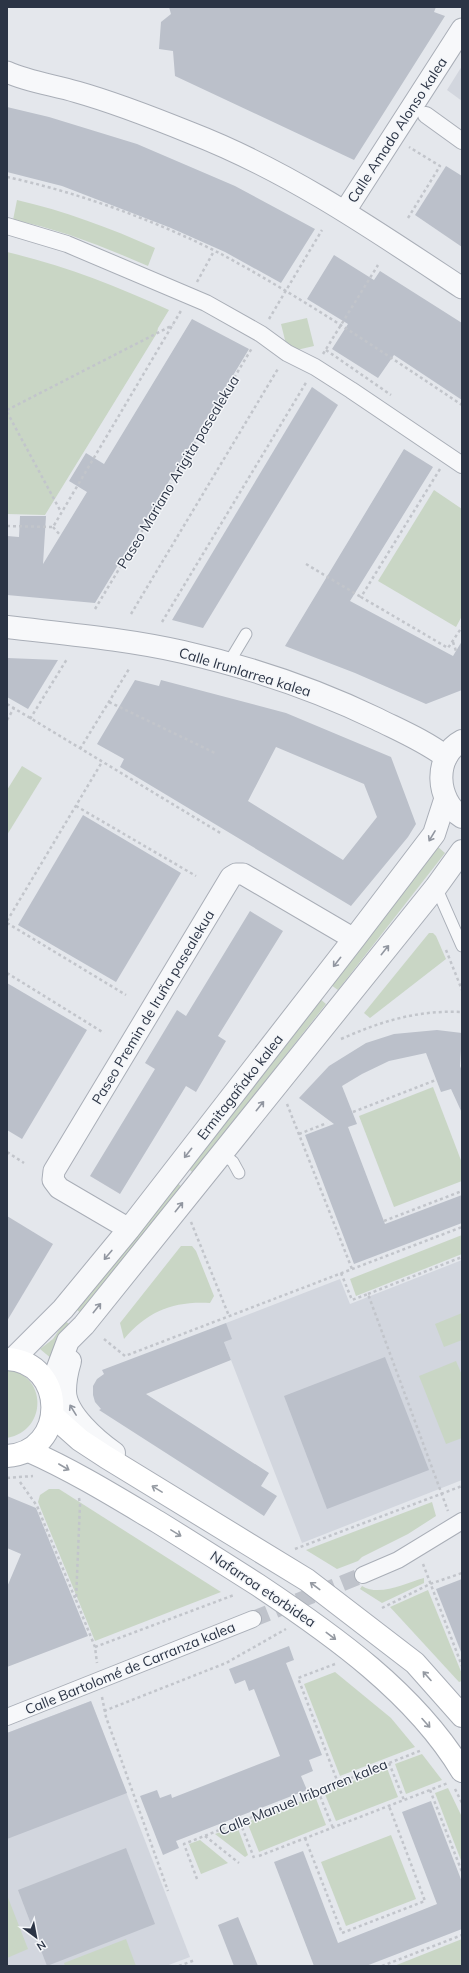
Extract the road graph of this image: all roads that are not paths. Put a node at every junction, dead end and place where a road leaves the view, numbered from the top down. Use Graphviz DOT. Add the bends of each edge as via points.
graph roads {
  1 [pos="462,30"];
  2 [pos="11,76"];
  3 [pos="426,116"];
  4 [pos="462,141"];
  5 [pos="345,211"];
  6 [pos="7,226"];
  7 [pos="462,288"];
  8 [pos="462,465"];
  9 [pos="7,627"];
  10 [pos="246,634"];
  11 [pos="228,664"];
  12 [pos="462,741"];
  13 [pos="446,757"];
  14 [pos="445,800"];
  15 [pos="462,817"];
  16 [pos="462,852"];
  17 [pos="436,887"];
  18 [pos="354,939"];
  19 [pos="462,946"];
  20 [pos="222,1153"];
  21 [pos="239,1173"];
  22 [pos="129,1229"];
  23 [pos="84,1325"];
  24 [pos="10,1359"];
  25 [pos="50,1389"];
  26 [pos="53,1416"];
  27 [pos="28,1451"];
  28 [pos="7,1456"];
  29 [pos="138,1477"];
  30 [pos="462,1521"];
  31 [pos="363,1575"];
  32 [pos="253,1619"];
  33 [pos="462,1716"];
  34 [pos="7,1717"];
  35 [pos="455,1777"];
  1 -- 5 [label="street, Calle Amado Alonso kalea"];
  2 -- 5 [label="street" via="78,92 193,133 261,165"];
  3 -- 4 [label="street"];
  5 -- 7 [label="street"];
  6 -- 8 [label="street" via="67,244 190,295 315,367"];
  9 -- 11 [label="street, Calle Irunlarrea kalea" via="104,638 183,652"];
  10 -- 11 [label="lane"];
  11 -- 13 [label="street, Calle Irunlarrea kalea" via="351,706 418,739"];
  12 -- 13 [label="street"];
  13 -- 14 [label="street" via="440,778"];
  14 -- 15 [label="street"];
  14 -- 18 [label="street, Ermitagañako kalea, one-way" via="434,834"];
  16 -- 17 [label="street, Ermitagañako kalea"];
  17 -- 19 [label="lane"];
  20 -- 17 [label="street, Ermitagañako kalea, one-way"];
  18 -- 22 [label="street, Ermitagañako kalea, one-way"];
  18 -- 22 [label="street, Paseo Premin de Iruña pasealekua" via="243,874 231,877 54,1171 53,1180 59,1188"];
  20 -- 21 [label="lane" via="234,1162"];
  23 -- 20 [label="street, Ermitagañako kalea, one-way"];
  22 -- 24 [label="street, Ermitagañako kalea, one-way" via="63,1309"];
  23 -- 25 [label="street, Ermitagañako kalea" via="68,1341"];
  29 -- 23 [label="street, Nafarroa etorbidea, one-way" via="134,1468 96,1440 79,1421 65,1393 70,1362 79,1345"];
  24 -- 25 [label="main road" via="28,1365 41,1375"];
  25 -- 26 [label="main road"];
  26 -- 27 [label="main road" via="48,1430"];
  26 -- 29 [label="main road, Nafarroa etorbidea" via="80,1440"];
  27 -- 28 [label="main road"];
  27 -- 35 [label="main road, Nafarroa etorbidea, one-way" via="58,1464 194,1544 300,1613 357,1655 411,1706 448,1747"];
  33 -- 29 [label="main road, Nafarroa etorbidea, one-way" via="415,1663 307,1580"];
  30 -- 31 [label="street" via="398,1560"];
  32 -- 34 [label="street, Calle Bartolomé de Carranza kalea"];
}
